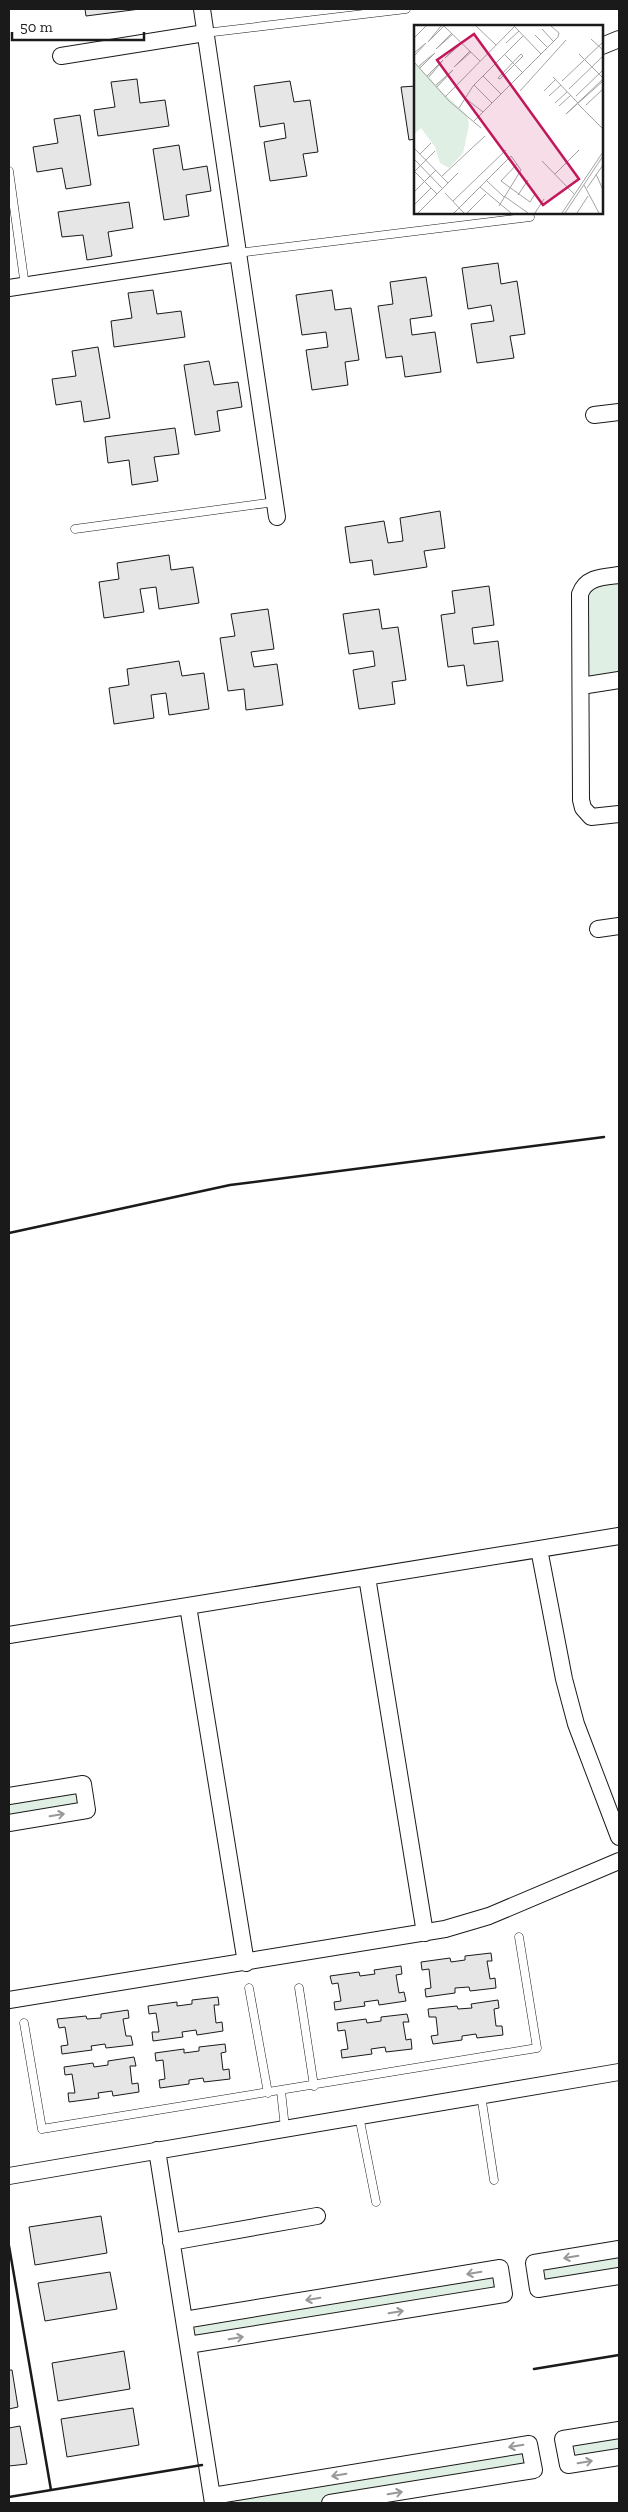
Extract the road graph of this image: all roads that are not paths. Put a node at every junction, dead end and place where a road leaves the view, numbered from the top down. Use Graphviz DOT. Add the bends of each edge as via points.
graph roads {
  1 [pos="202,9"];
  2 [pos="406,9"];
  3 [pos="205,33"];
  4 [pos="619,40"];
  5 [pos="603,46"];
  6 [pos="61,56"];
  7 [pos="9,171"];
  8 [pos="530,217"];
  9 [pos="238,254"];
  10 [pos="25,286"];
  11 [pos="9,288"];
  12 [pos="619,412"];
  13 [pos="594,415"];
  14 [pos="276,509"];
  15 [pos="75,529"];
  16 [pos="619,575"];
  17 [pos="619,680"];
  18 [pos="580,686"];
  19 [pos="619,814"];
  20 [pos="619,926"];
  21 [pos="598,929"];
  22 [pos="619,1536"];
  23 [pos="539,1549"];
  24 [pos="367,1577"];
  25 [pos="188,1606"];
  26 [pos="9,1635"];
  27 [pos="9,1796"];
  28 [pos="9,1823"];
  29 [pos="619,1837"];
  30 [pos="619,1861"];
  31 [pos="426,1933"];
  32 [pos="519,1937"];
  33 [pos="246,1963"];
  34 [pos="249,1988"];
  35 [pos="299,1988"];
  36 [pos="9,2000"];
  37 [pos="24,2023"];
  38 [pos="619,2072"];
  39 [pos="314,2086"];
  40 [pos="281,2091"];
  41 [pos="268,2094"];
  42 [pos="480,2095"];
  43 [pos="358,2115"];
  44 [pos="285,2128"];
  45 [pos="157,2150"];
  46 [pos="9,2176"];
  47 [pos="494,2180"];
  48 [pos="376,2202"];
  49 [pos="317,2216"];
  50 [pos="171,2242"];
  51 [pos="619,2249"];
  52 [pos="619,2276"];
  53 [pos="184,2320"];
  54 [pos="188,2345"];
  55 [pos="619,2430"];
  56 [pos="619,2457"];
  57 [pos="213,2500"];
  58 [pos="330,2503"];
  1 -- 3 [label="street"];
  2 -- 3 [label="lane"];
  3 -- 6 [label="street"];
  3 -- 9 [label="street"];
  4 -- 5 [label="street"];
  7 -- 10 [label="lane"];
  8 -- 9 [label="lane"];
  9 -- 10 [label="street"];
  9 -- 14 [label="street"];
  10 -- 11 [label="street"];
  12 -- 13 [label="street"];
  14 -- 15 [label="lane"];
  16 -- 18 [label="street" via="593,579 582,588"];
  17 -- 18 [label="street"];
  18 -- 19 [label="street" via="583,808 591,817"];
  20 -- 21 [label="street"];
  22 -- 23 [label="street"];
  23 -- 24 [label="street"];
  23 -- 29 [label="street" via="576,1724"];
  24 -- 25 [label="street"];
  24 -- 31 [label="street"];
  25 -- 26 [label="street"];
  25 -- 33 [label="street"];
  28 -- 27 [label="street, one-way" via="87,1810 83,1784"];
  30 -- 31 [label="street" via="489,1916"];
  31 -- 33 [label="street"];
  32 -- 39 [label="lane" via="537,2048"];
  33 -- 36 [label="street"];
  34 -- 41 [label="lane"];
  35 -- 39 [label="lane"];
  37 -- 41 [label="lane" via="42,2129"];
  38 -- 42 [label="street"];
  39 -- 40 [label="lane"];
  40 -- 41 [label="lane"];
  40 -- 44 [label="lane"];
  42 -- 43 [label="street"];
  42 -- 47 [label="lane"];
  43 -- 44 [label="street"];
  43 -- 48 [label="lane"];
  44 -- 45 [label="street"];
  45 -- 46 [label="street"];
  45 -- 50 [label="street"];
  49 -- 50 [label="street"];
  50 -- 53 [label="street"];
  51 -- 52 [label="street, one-way" via="534,2263 538,2289"];
  53 -- 54 [label="street"];
  54 -- 53 [label="street, one-way" via="504,2294 500,2268"];
  54 -- 57 [label="street"];
  55 -- 56 [label="street, one-way" via="563,2439 568,2465"];
  58 -- 57 [label="street, one-way" via="534,2470 529,2444"];
}
